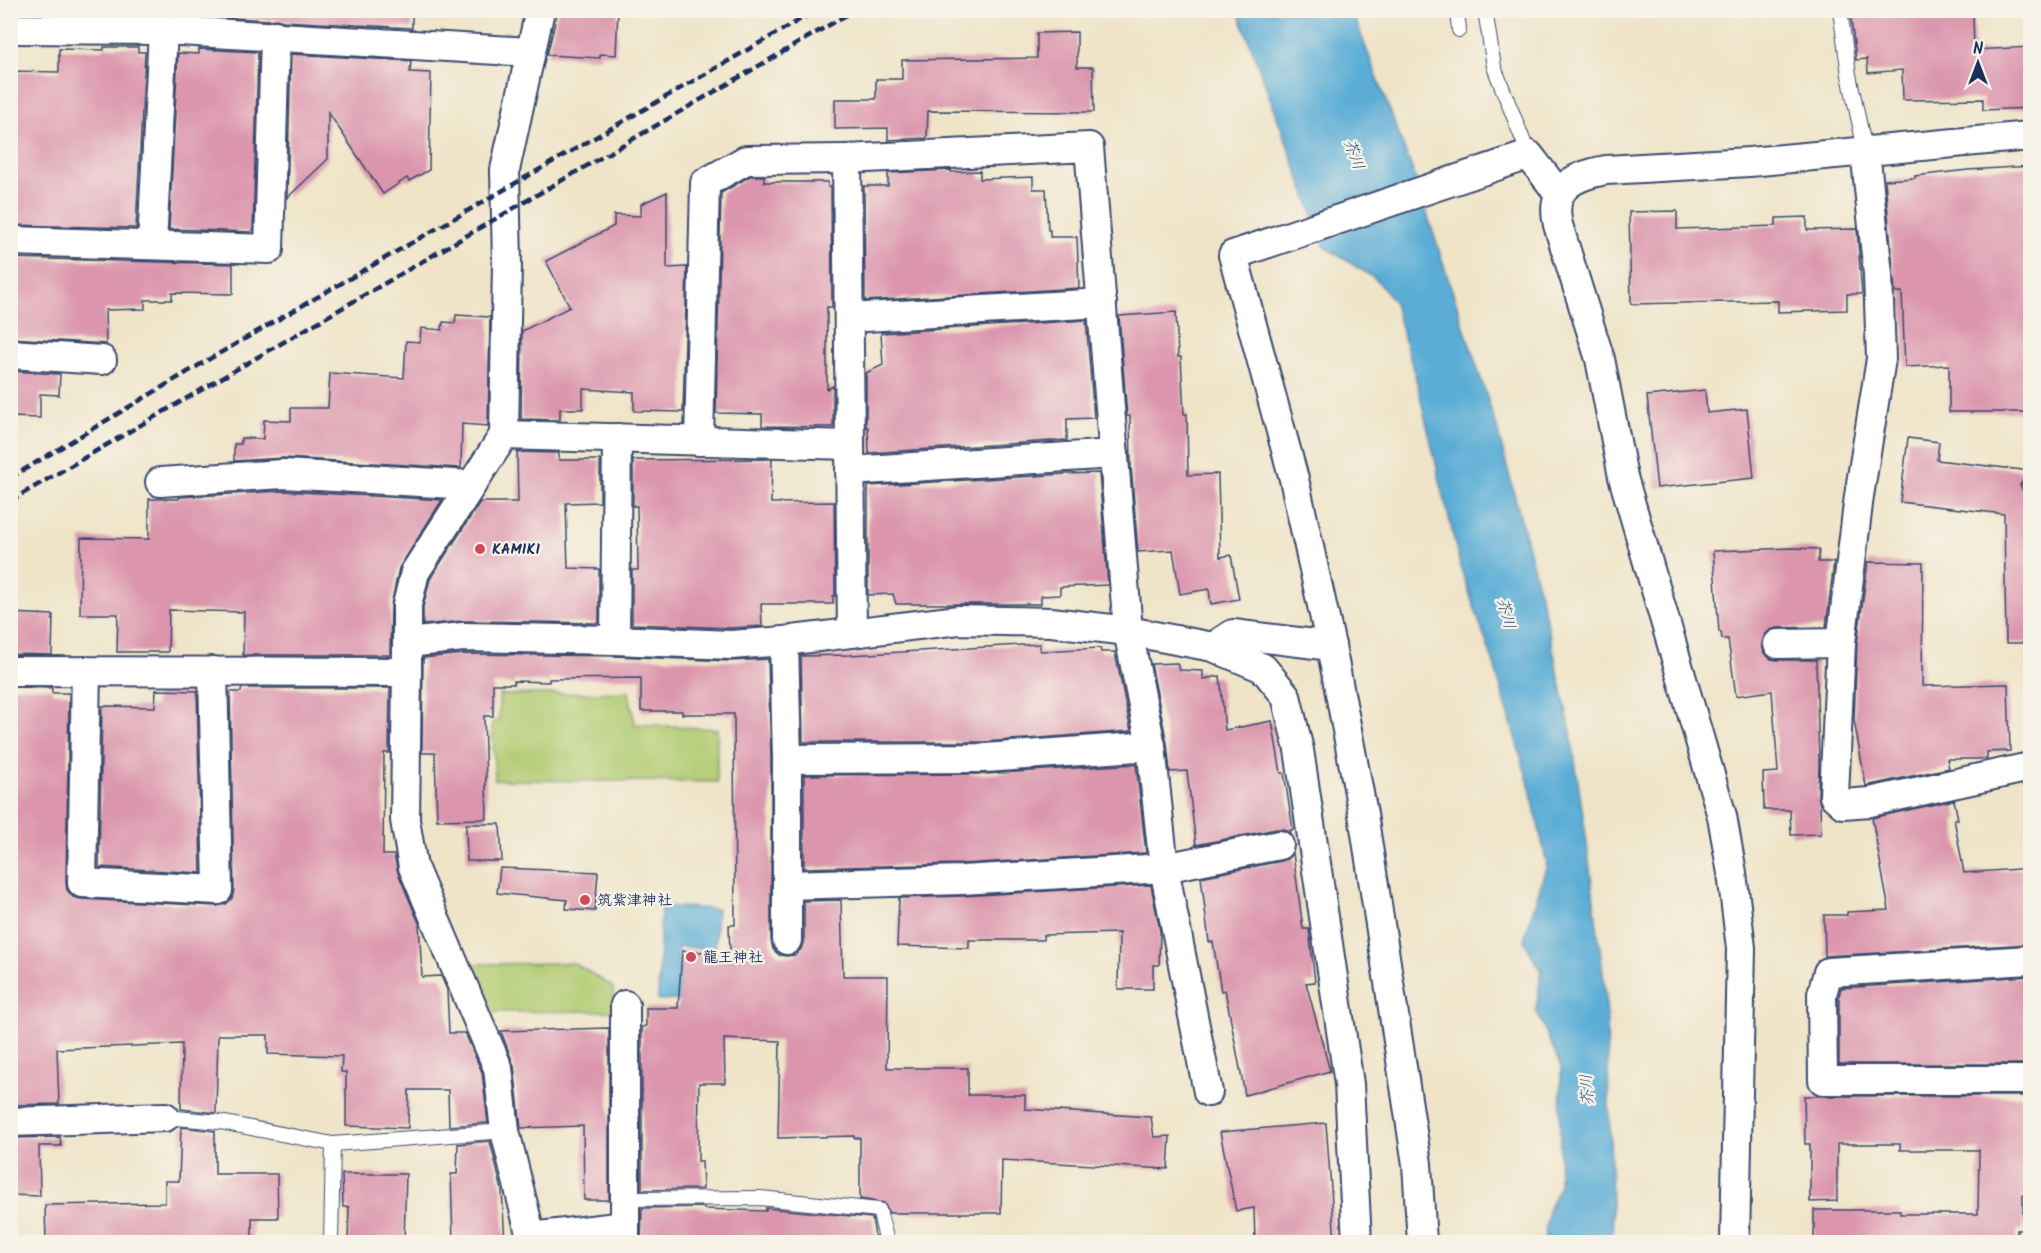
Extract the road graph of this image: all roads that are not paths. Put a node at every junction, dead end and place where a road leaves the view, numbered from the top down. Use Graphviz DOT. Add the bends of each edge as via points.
graph roads {
  1 [pos="540,10"];
  2 [pos="1457,10"];
  3 [pos="1485,10"];
  4 [pos="1840,10"];
  5 [pos="10,29"];
  6 [pos="163,30"];
  7 [pos="1459,30"];
  8 [pos="274,35"];
  9 [pos="530,52"];
  10 [pos="2031,136"];
  11 [pos="1865,150"];
  12 [pos="1518,158"];
  13 [pos="847,159"];
  14 [pos="1559,194"];
  15 [pos="10,241"];
  16 [pos="152,245"];
  17 [pos="1102,303"];
  18 [pos="849,318"];
  19 [pos="10,354"];
  20 [pos="102,360"];
  21 [pos="504,435"];
  22 [pos="617,438"];
  23 [pos="699,441"];
  24 [pos="1114,454"];
  25 [pos="850,458"];
  26 [pos="160,482"];
  27 [pos="471,485"];
  28 [pos="1128,631"];
  29 [pos="852,633"];
  30 [pos="615,640"];
  31 [pos="784,641"];
  32 [pos="408,643"];
  33 [pos="1841,643"];
  34 [pos="1778,644"];
  35 [pos="1331,646"];
  36 [pos="1213,647"];
  37 [pos="10,671"];
  38 [pos="86,671"];
  39 [pos="213,671"];
  40 [pos="407,672"];
  41 [pos="1151,747"];
  42 [pos="787,759"];
  43 [pos="2031,767"];
  44 [pos="1279,845"];
  45 [pos="1164,868"];
  46 [pos="788,885"];
  47 [pos="788,940"];
  48 [pos="2031,960"];
  49 [pos="625,1005"];
  50 [pos="2031,1080"];
  51 [pos="1208,1092"];
  52 [pos="165,1117"];
  53 [pos="10,1122"];
  54 [pos="505,1131"];
  55 [pos="333,1144"];
  56 [pos="625,1222"];
  57 [pos="530,1240"];
  58 [pos="331,1242"];
  59 [pos="887,1242"];
  60 [pos="1357,1242"];
  61 [pos="1422,1242"];
  62 [pos="1735,1242"];
  1 -- 9 [label="street"];
  2 -- 7 [label="lane"];
  3 -- 12 [label="lane" via="1494,67"];
  4 -- 11 [label="lane"];
  5 -- 6 [label="street"];
  6 -- 8 [label="street"];
  6 -- 16 [label="street"];
  8 -- 9 [label="street"];
  8 -- 16 [label="street" via="269,249"];
  9 -- 21 [label="street" via="505,170"];
  10 -- 11 [label="street"];
  11 -- 14 [label="street" via="1749,162 1606,170 1569,183"];
  11 -- 33 [label="street" via="1878,274 1881,358"];
  12 -- 14 [label="street"];
  12 -- 35 [label="street" via="1233,255 1294,479"];
  13 -- 17 [label="street" via="1089,147"];
  13 -- 18 [label="street"];
  13 -- 23 [label="street" via="746,160 705,183"];
  14 -- 62 [label="street" via="1555,207 1558,225 1600,359 1623,477 1722,816 1732,873 1741,948"];
  15 -- 16 [label="street"];
  17 -- 18 [label="street"];
  17 -- 24 [label="street"];
  18 -- 25 [label="street"];
  19 -- 20 [label="street"];
  21 -- 22 [label="street"];
  21 -- 27 [label="street"];
  22 -- 23 [label="street"];
  22 -- 30 [label="street"];
  23 -- 25 [label="street"];
  24 -- 25 [label="street"];
  24 -- 28 [label="street"];
  25 -- 29 [label="street"];
  26 -- 27 [label="street" via="283,474"];
  27 -- 32 [label="street" via="415,572 407,605"];
  28 -- 29 [label="street" via="1051,622 959,620"];
  28 -- 36 [label="street"];
  28 -- 41 [label="street"];
  29 -- 31 [label="street"];
  30 -- 31 [label="street" via="731,645"];
  30 -- 32 [label="street" via="463,638"];
  31 -- 42 [label="street"];
  32 -- 40 [label="street"];
  33 -- 34 [label="street"];
  33 -- 43 [label="street" via="1834,796 1843,804 1870,802"];
  35 -- 36 [label="street" via="1233,634"];
  35 -- 61 [label="street" via="1363,814 1417,1164"];
  36 -- 60 [label="street" via="1263,668 1286,696 1299,750 1349,1084"];
  37 -- 38 [label="street"];
  38 -- 39 [label="street"];
  38 -- 39 [label="street" via="82,883 218,890"];
  39 -- 40 [label="street"];
  40 -- 54 [label="street" via="405,820 413,867 498,1068"];
  41 -- 42 [label="street" via="985,758"];
  41 -- 45 [label="street"];
  42 -- 46 [label="street"];
  44 -- 45 [label="street"];
  45 -- 46 [label="street"];
  45 -- 51 [label="street"];
  46 -- 47 [label="street"];
  48 -- 50 [label="street" via="1828,972 1822,994 1824,1080"];
  49 -- 56 [label="street"];
  52 -- 53 [label="street"];
  52 -- 55 [label="lane" via="220,1122"];
  54 -- 55 [label="lane"];
  54 -- 57 [label="street"];
  55 -- 58 [label="lane"];
  56 -- 57 [label="street"];
  56 -- 59 [label="lane" via="760,1198 879,1210"];
}
